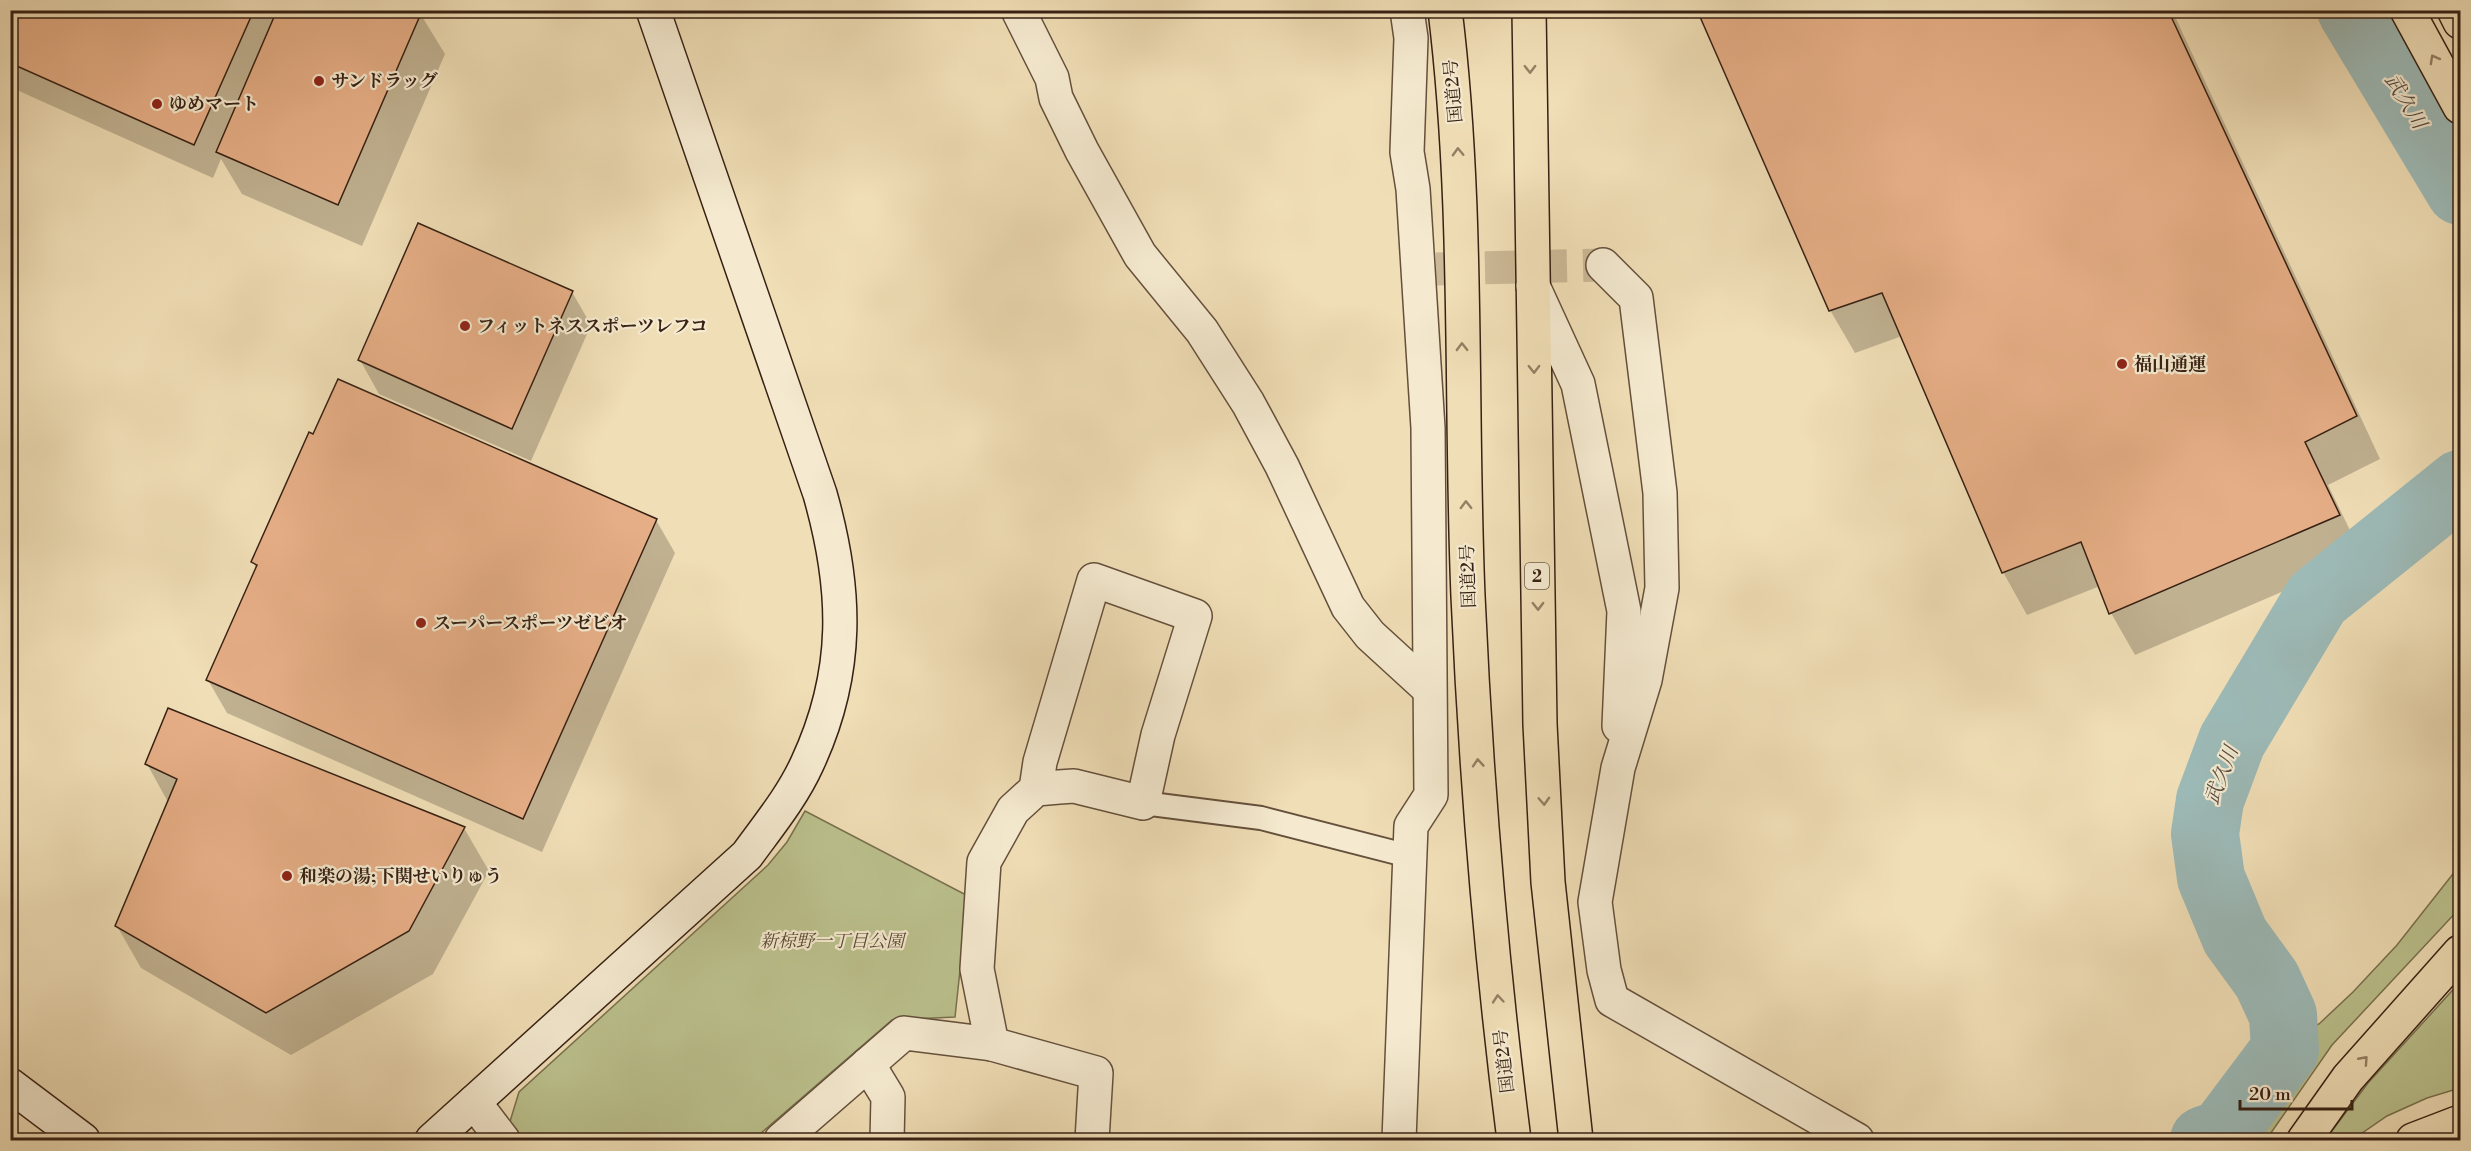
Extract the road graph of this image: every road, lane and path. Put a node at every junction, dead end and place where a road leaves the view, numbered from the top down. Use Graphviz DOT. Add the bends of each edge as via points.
graph roads {
  1 [pos="653,10"];
  2 [pos="1018,10"];
  3 [pos="1407,10"];
  4 [pos="1446,10"];
  5 [pos="1529,10"];
  6 [pos="2407,10"];
  7 [pos="2454,10"];
  8 [pos="2460,22"];
  9 [pos="2460,107"];
  10 [pos="1603,265"];
  11 [pos="1533,286"];
  12 [pos="1429,689"];
  13 [pos="1617,768"];
  14 [pos="1036,789"];
  15 [pos="1143,803"];
  16 [pos="1409,856"];
  17 [pos="2460,952"];
  18 [pos="992,1044"];
  19 [pos="868,1064"];
  20 [pos="10,1085"];
  21 [pos="474,1102"];
  22 [pos="2460,1122"];
  23 [pos="83,1140"];
  24 [pos="432,1140"];
  25 [pos="503,1140"];
  26 [pos="781,1140"];
  27 [pos="888,1140"];
  28 [pos="1092,1140"];
  29 [pos="1399,1140"];
  30 [pos="1514,1140"];
  31 [pos="1576,1140"];
  32 [pos="1857,1140"];
  33 [pos="2304,1140"];
  34 [pos="2413,1140"];
  1 -- 21 [label="street" via="820,494 840,586 835,677 826,718 807,766 747,855"];
  2 -- 12 [label="street" via="1082,151 1140,255 1202,331 1248,403 1348,607 1370,635"];
  3 -- 12 [label="street" via="1411,38 1407,152 1427,270"];
  30 -- 4 [label="main road, 国道2号, one-way" via="1502,1049 1470,632 1458,143"];
  5 -- 11 [label="main road, 2, one-way"];
  9 -- 6 [label="main road, one-way"];
  7 -- 8 [label="main road"];
  10 -- 13 [label="street" via="1636,298 1660,493 1662,588 1646,680"];
  11 -- 13 [label="street" via="1578,384 1624,611"];
  11 -- 31 [label="main road, 2, one-way" via="1540,724 1548,882"];
  12 -- 16 [label="street" via="1431,795 1411,826"];
  13 -- 32 [label="street" via="1595,902 1612,1000"];
  14 -- 15 [label="street" via="1074,786"];
  14 -- 15 [label="street" via="1040,762 1094,580 1195,616 1158,735"];
  14 -- 18 [label="street" via="1013,810 984,862 977,969"];
  15 -- 16 [label="lane" via="1261,818"];
  16 -- 29 [label="street"];
  33 -- 17 [label="main road, one-way" via="2348,1078"];
  18 -- 19 [label="street" via="904,1033"];
  18 -- 28 [label="street" via="1096,1073"];
  19 -- 26 [label="street"];
  19 -- 27 [label="street" via="888,1097"];
  20 -- 23 [label="street"];
  21 -- 24 [label="street"];
  21 -- 25 [label="street"];
  22 -- 34 [label="main road"];
}
